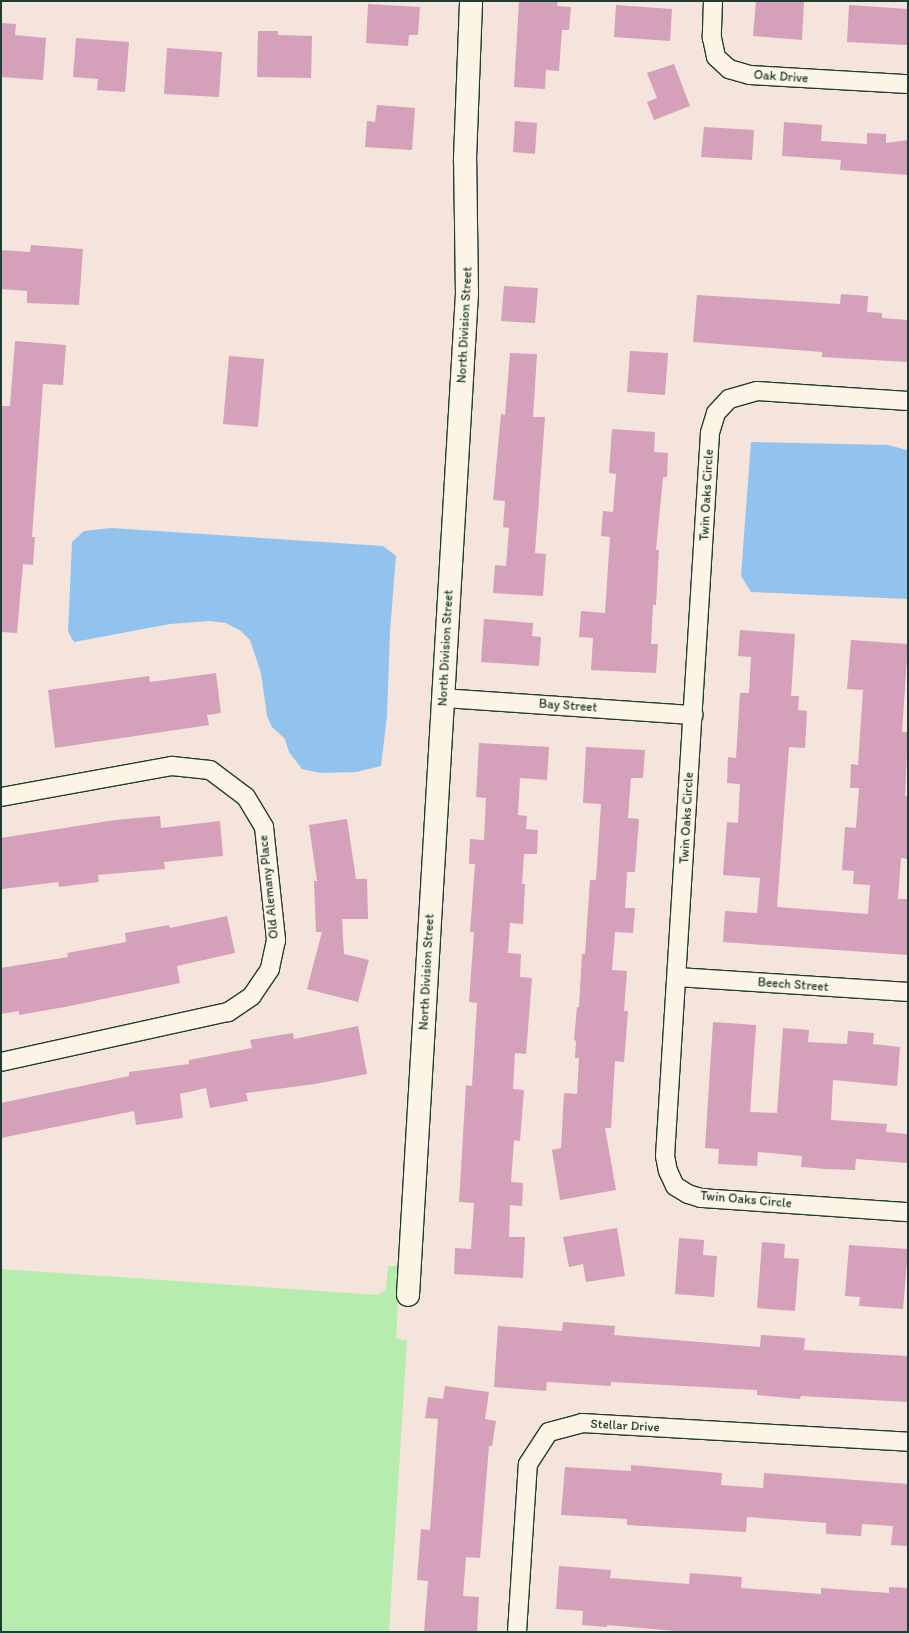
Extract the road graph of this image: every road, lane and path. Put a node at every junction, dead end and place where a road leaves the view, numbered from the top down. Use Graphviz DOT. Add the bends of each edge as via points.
graph roads {
  1 [pos="471,1"];
  2 [pos="713,1"];
  3 [pos="908,84"];
  4 [pos="908,401"];
  5 [pos="443,698"];
  6 [pos="693,715"];
  7 [pos="1,797"];
  8 [pos="678,977"];
  9 [pos="908,992"];
  10 [pos="1,1062"];
  11 [pos="908,1212"];
  12 [pos="408,1295"];
  13 [pos="908,1442"];
  14 [pos="517,1632"];
  1 -- 5 [label="street, North Division Street" via="465,159 467,294"];
  2 -- 3 [label="street, Oak Drive" via="712,38 716,57 729,69 750,75"];
  4 -- 6 [label="street, Twin Oaks Circle" via="757,391 729,399 716,412 710,433"];
  5 -- 6 [label="street, Bay Street"];
  5 -- 12 [label="street, North Division Street"];
  6 -- 8 [label="street, Twin Oaks Circle"];
  7 -- 10 [label="street, Old Alemany Place" via="172,766 210,770 246,797 264,826 276,940 270,969 252,996 228,1012"];
  8 -- 9 [label="street, Beech Street"];
  8 -- 11 [label="street, Twin Oaks Circle" via="665,1156 668,1171 676,1186 688,1194 701,1198"];
  13 -- 14 [label="street, Stellar Drive" via="582,1423 549,1432 528,1464"];
}
